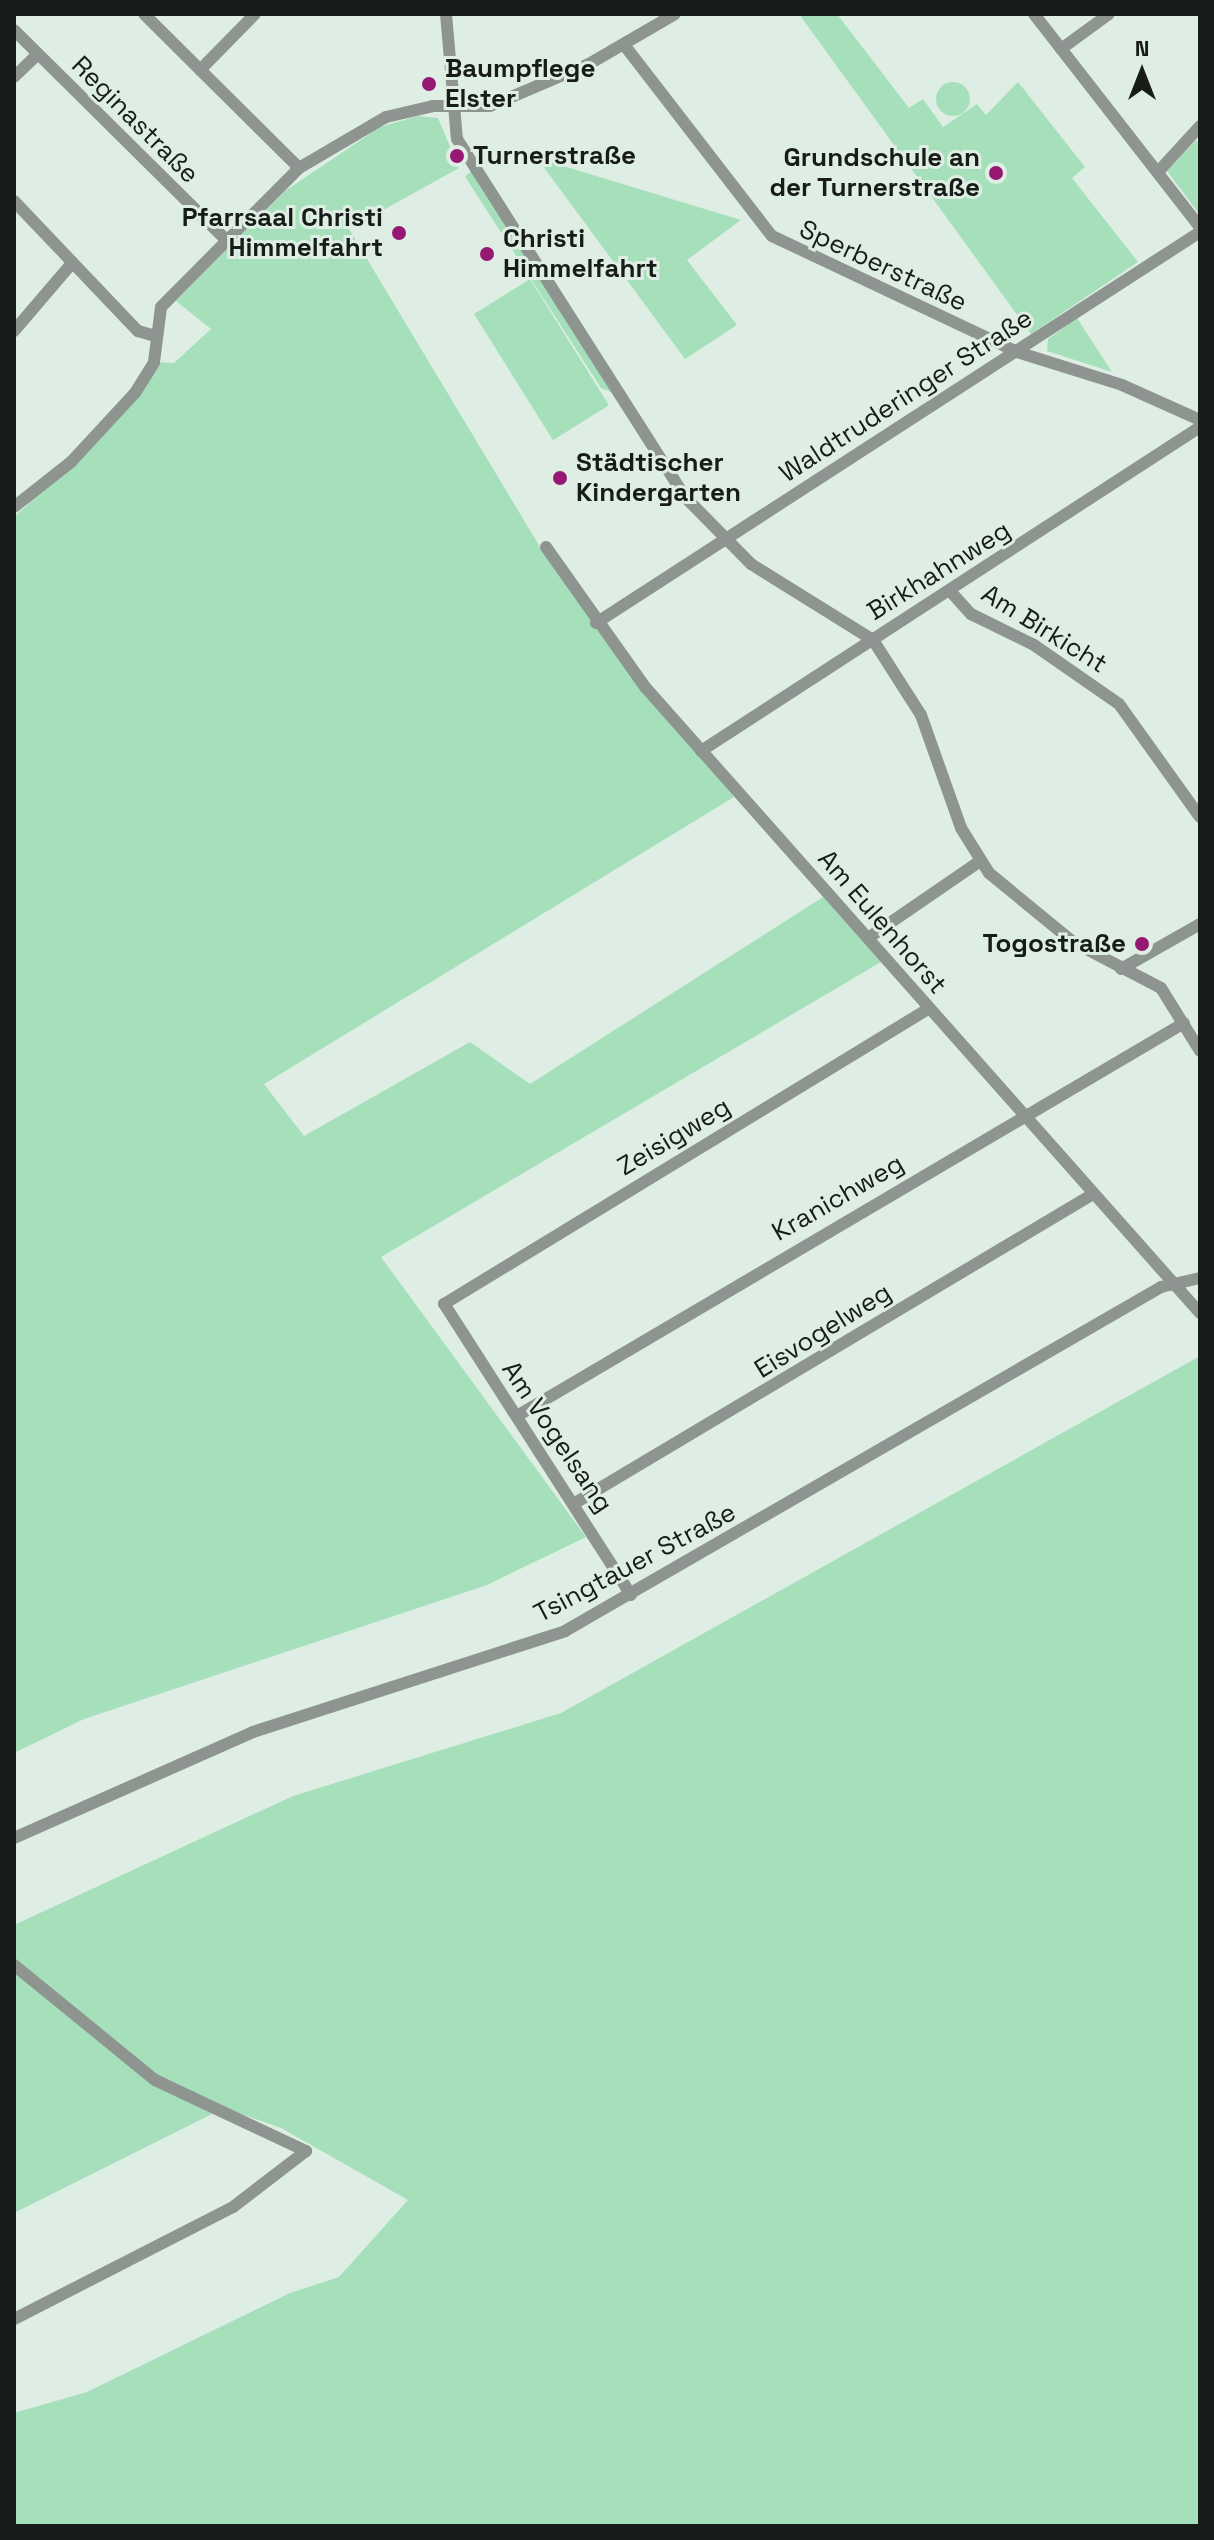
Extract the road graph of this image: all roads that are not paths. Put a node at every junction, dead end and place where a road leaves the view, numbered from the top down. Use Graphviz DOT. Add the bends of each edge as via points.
graph roads {
  1 [pos="144,14"];
  2 [pos="255,14"];
  3 [pos="446,14"];
  4 [pos="675,14"];
  5 [pos="1034,14"];
  6 [pos="1109,14"];
  7 [pos="14,30"];
  8 [pos="625,46"];
  9 [pos="1061,49"];
  10 [pos="38,54"];
  11 [pos="200,70"];
  12 [pos="14,77"];
  13 [pos="453,108"];
  14 [pos="1200,126"];
  15 [pos="299,168"];
  16 [pos="1158,172"];
  17 [pos="14,201"];
  18 [pos="1200,230"];
  19 [pos="226,240"];
  20 [pos="72,263"];
  21 [pos="14,331"];
  22 [pos="152,335"];
  23 [pos="1017,352"];
  24 [pos="1200,420"];
  25 [pos="1200,427"];
  26 [pos="14,507"];
  27 [pos="723,539"];
  28 [pos="546,547"];
  29 [pos="951,592"];
  30 [pos="596,623"];
  31 [pos="873,640"];
  32 [pos="701,751"];
  33 [pos="1200,817"];
  34 [pos="980,861"];
  35 [pos="1200,924"];
  36 [pos="871,936"];
  37 [pos="1121,969"];
  38 [pos="928,1009"];
  39 [pos="1184,1023"];
  40 [pos="1200,1051"];
  41 [pos="1025,1119"];
  42 [pos="1093,1194"];
  43 [pos="1200,1278"];
  44 [pos="1172,1284"];
  45 [pos="444,1304"];
  46 [pos="1200,1313"];
  47 [pos="517,1416"];
  48 [pos="575,1503"];
  49 [pos="631,1595"];
  50 [pos="14,1838"];
  51 [pos="14,1965"];
  52 [pos="14,2319"];
  1 -- 11 [label="street"];
  2 -- 11 [label="street"];
  3 -- 13 [label="street"];
  4 -- 8 [label="street"];
  5 -- 9 [label="street"];
  6 -- 9 [label="street"];
  7 -- 10 [label="street, Reginastraße"];
  8 -- 13 [label="street" via="490,106"];
  8 -- 23 [label="street, Sperberstraße" via="772,236"];
  9 -- 16 [label="street"];
  10 -- 12 [label="street"];
  10 -- 19 [label="street, Reginastraße"];
  11 -- 15 [label="street"];
  13 -- 15 [label="street" via="386,117"];
  13 -- 27 [label="street" via="464,152 666,469"];
  14 -- 16 [label="street"];
  15 -- 19 [label="street"];
  16 -- 18 [label="street"];
  17 -- 20 [label="street"];
  18 -- 23 [label="street, Waldtruderinger Straße"];
  19 -- 22 [label="street" via="161,307"];
  20 -- 21 [label="street"];
  20 -- 22 [label="street" via="138,331"];
  22 -- 26 [label="street" via="154,362 135,393 71,462"];
  23 -- 24 [label="street, Sperberstraße" via="1122,385"];
  23 -- 27 [label="street, Waldtruderinger Straße"];
  25 -- 29 [label="street, Birkhahnweg"];
  27 -- 30 [label="street, Waldtruderinger Straße"];
  27 -- 31 [label="street"];
  28 -- 30 [label="street, Am Eulenhorst"];
  29 -- 31 [label="street, Birkhahnweg"];
  29 -- 33 [label="street, Am Birkicht" via="971,614 1025,640 1119,704"];
  30 -- 32 [label="street, Am Eulenhorst"];
  31 -- 32 [label="street, Birkhahnweg"];
  31 -- 34 [label="street" via="921,715 954,813"];
  32 -- 36 [label="street, Am Eulenhorst"];
  34 -- 36 [label="street"];
  34 -- 37 [label="street" via="1054,929"];
  35 -- 37 [label="street"];
  36 -- 38 [label="street, Am Eulenhorst"];
  37 -- 39 [label="street" via="1161,988"];
  38 -- 41 [label="street, Am Eulenhorst"];
  38 -- 45 [label="street, Zeisigweg"];
  39 -- 40 [label="street"];
  39 -- 41 [label="street, Kranichweg"];
  41 -- 42 [label="street, Am Eulenhorst"];
  41 -- 47 [label="street, Kranichweg"];
  42 -- 44 [label="street, Am Eulenhorst"];
  42 -- 48 [label="street, Eisvogelweg"];
  43 -- 44 [label="street, Tsingtauer Straße"];
  44 -- 46 [label="street, Am Eulenhorst"];
  44 -- 49 [label="street, Tsingtauer Straße"];
  45 -- 47 [label="street, Am Vogelsang"];
  47 -- 48 [label="street, Am Vogelsang"];
  48 -- 49 [label="street, Am Vogelsang"];
  49 -- 50 [label="street, Tsingtauer Straße" via="565,1631 253,1732"];
  51 -- 52 [label="street" via="155,2080 306,2151 233,2207"];
}
